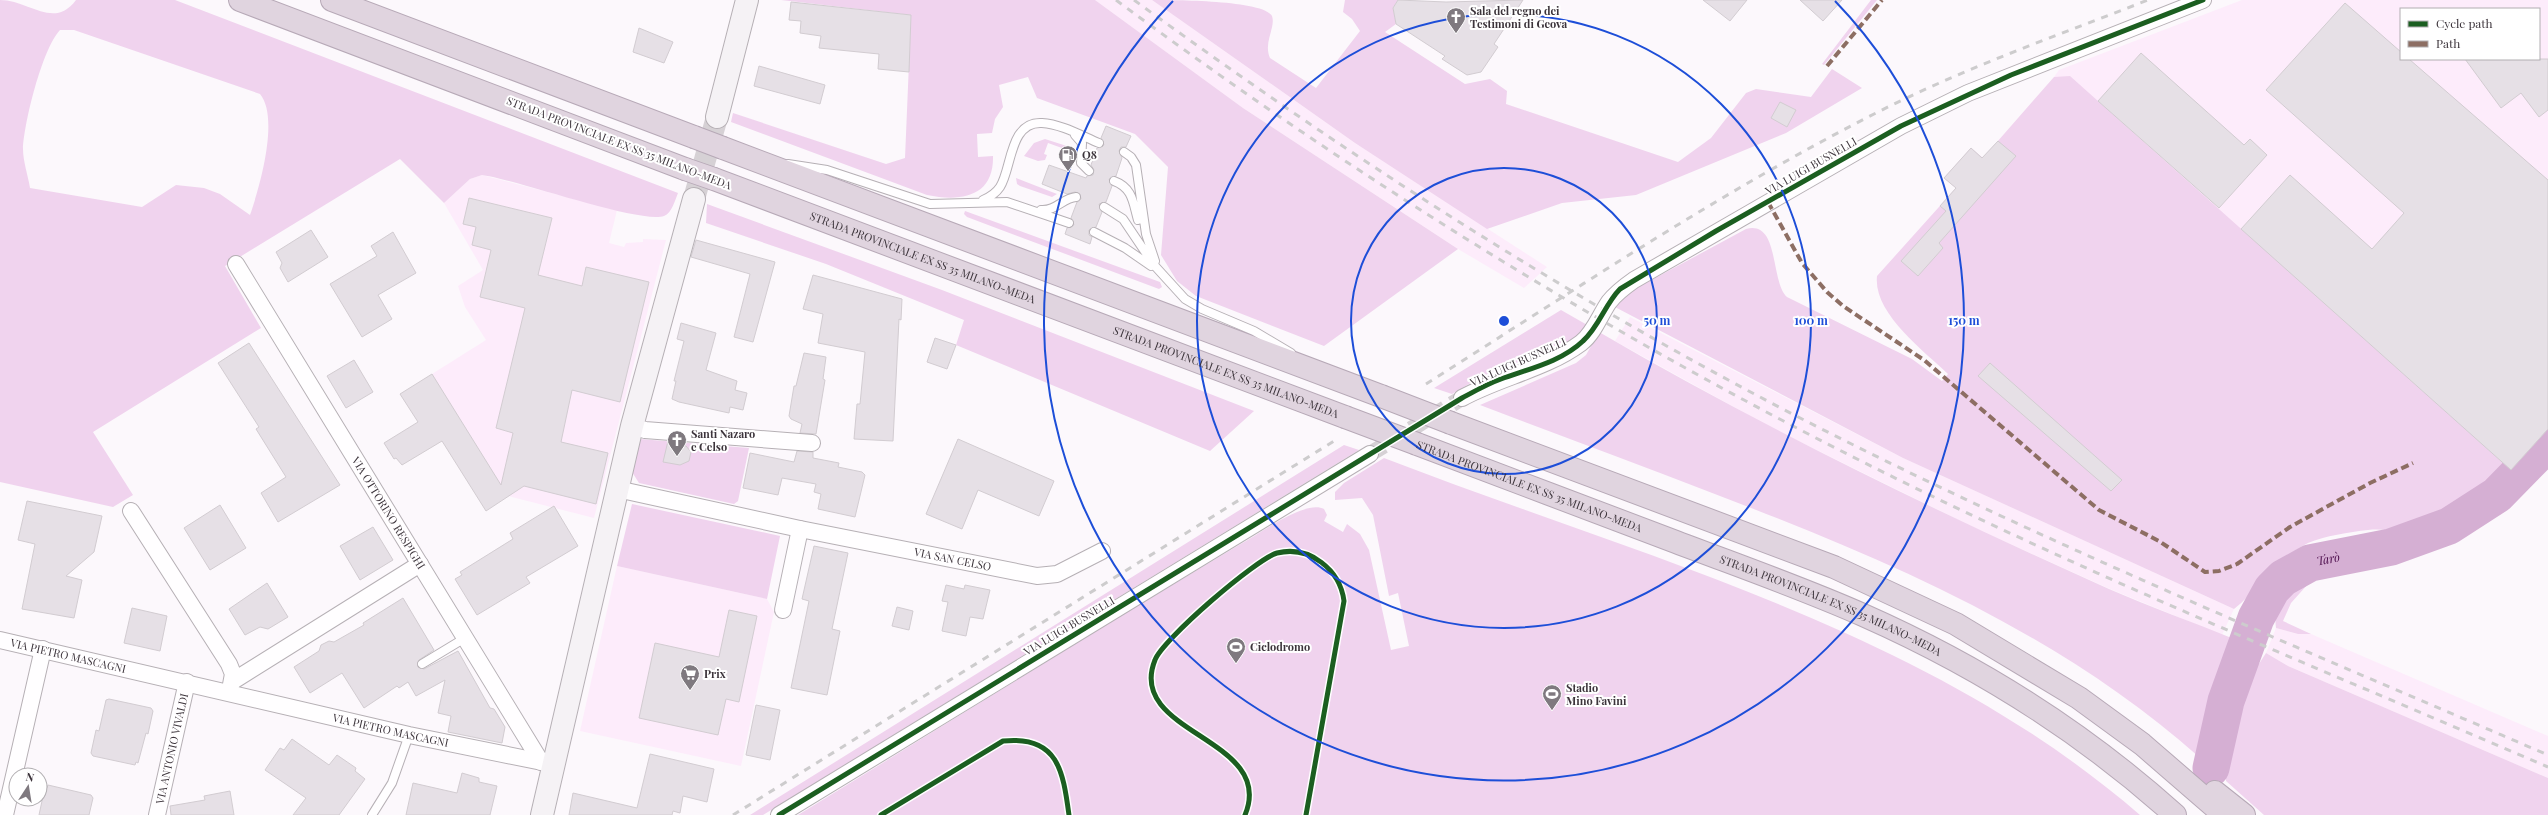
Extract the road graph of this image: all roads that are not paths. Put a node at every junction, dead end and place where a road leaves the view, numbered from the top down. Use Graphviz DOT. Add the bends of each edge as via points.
graph roads {
  1 [pos="240,0"];
  2 [pos="332,0"];
  3 [pos="747,0"];
  4 [pos="2203,0"];
  5 [pos="717,117"];
  6 [pos="1067,131"];
  7 [pos="1099,143"];
  8 [pos="729,150"];
  9 [pos="1124,152"];
  10 [pos="1089,171"];
  11 [pos="1114,181"];
  12 [pos="1076,197"];
  13 [pos="694,198"];
  14 [pos="974,202"];
  15 [pos="1104,207"];
  16 [pos="1031,209"];
  17 [pos="1069,223"];
  18 [pos="1094,232"];
  19 [pos="236,264"];
  20 [pos="1165,278"];
  21 [pos="1331,377"];
  22 [pos="1462,398"];
  23 [pos="632,426"];
  24 [pos="812,443"];
  25 [pos="1370,454"];
  26 [pos="617,489"];
  27 [pos="131,512"];
  28 [pos="800,529"];
  29 [pos="1102,551"];
  30 [pos="420,564"];
  31 [pos="783,610"];
  32 [pos="465,638"];
  33 [pos="0,640"];
  34 [pos="43,650"];
  35 [pos="422,664"];
  36 [pos="187,682"];
  37 [pos="231,687"];
  38 [pos="409,735"];
  39 [pos="547,763"];
  40 [pos="2171,811"];
  41 [pos="2233,812"];
  42 [pos="5,815"];
  43 [pos="157,815"];
  44 [pos="372,815"];
  45 [pos="542,815"];
  46 [pos="779,815"];
  1 -- 40 [label="highway, STRADA PROVINCIALE EX SS 35 MILANO-MEDA, bridge" via="1816,595 1908,636 1982,675 2084,742"];
  2 -- 8 [label="highway, bridge"];
  3 -- 5 [label="street"];
  4 -- 22 [label="street, VIA LUIGI BUSNELLI" via="2011,74 1901,126 1634,280 1615,295 1589,335 1572,350 1553,360 1482,387"];
  6 -- 7 [label="lane"];
  6 -- 10 [label="lane" via="1082,143 1081,163"];
  6 -- 14 [label="lane" via="1043,123 1025,129 1013,147 1000,188 991,196"];
  8 -- 14 [label="lane" via="827,170 930,204"];
  8 -- 21 [label="highway"];
  9 -- 20 [label="lane" via="1136,165 1146,234 1156,264"];
  11 -- 20 [label="lane" via="1131,194 1149,254"];
  12 -- 16 [label="lane" via="1071,197 1048,210"];
  13 -- 23 [label="street"];
  14 -- 16 [label="lane" via="996,201"];
  15 -- 20 [label="lane" via="1123,219"];
  16 -- 17 [label="lane"];
  18 -- 20 [label="lane" via="1125,248"];
  19 -- 30 [label="street, VIA OTTORINO RESPIGHI"];
  20 -- 21 [label="lane" via="1179,294 1193,304 1265,337"];
  21 -- 41 [label="highway, bridge" via="1803,555 1873,584 1956,624 2079,698"];
  23 -- 24 [label="street" via="645,430"];
  23 -- 26 [label="street"];
  25 -- 46 [label="street, VIA LUIGI BUSNELLI"];
  26 -- 28 [label="street, VIA SAN CELSO"];
  26 -- 39 [label="street"];
  27 -- 37 [label="street" via="229,664"];
  28 -- 29 [label="street, VIA SAN CELSO" via="1037,576 1057,574"];
  28 -- 31 [label="street"];
  30 -- 32 [label="street, VIA OTTORINO RESPIGHI"];
  30 -- 37 [label="street"];
  32 -- 35 [label="lane"];
  32 -- 39 [label="street, VIA OTTORINO RESPIGHI"];
  33 -- 34 [label="street, VIA PIETRO MASCAGNI"];
  34 -- 36 [label="street, VIA PIETRO MASCAGNI"];
  34 -- 42 [label="street"];
  36 -- 37 [label="street, VIA PIETRO MASCAGNI"];
  36 -- 43 [label="street, VIA ANTONIO VIVALDI"];
  37 -- 38 [label="street, VIA PIETRO MASCAGNI"];
  38 -- 39 [label="street, VIA PIETRO MASCAGNI"];
  38 -- 44 [label="lane" via="392,783"];
  39 -- 45 [label="street"];
}
